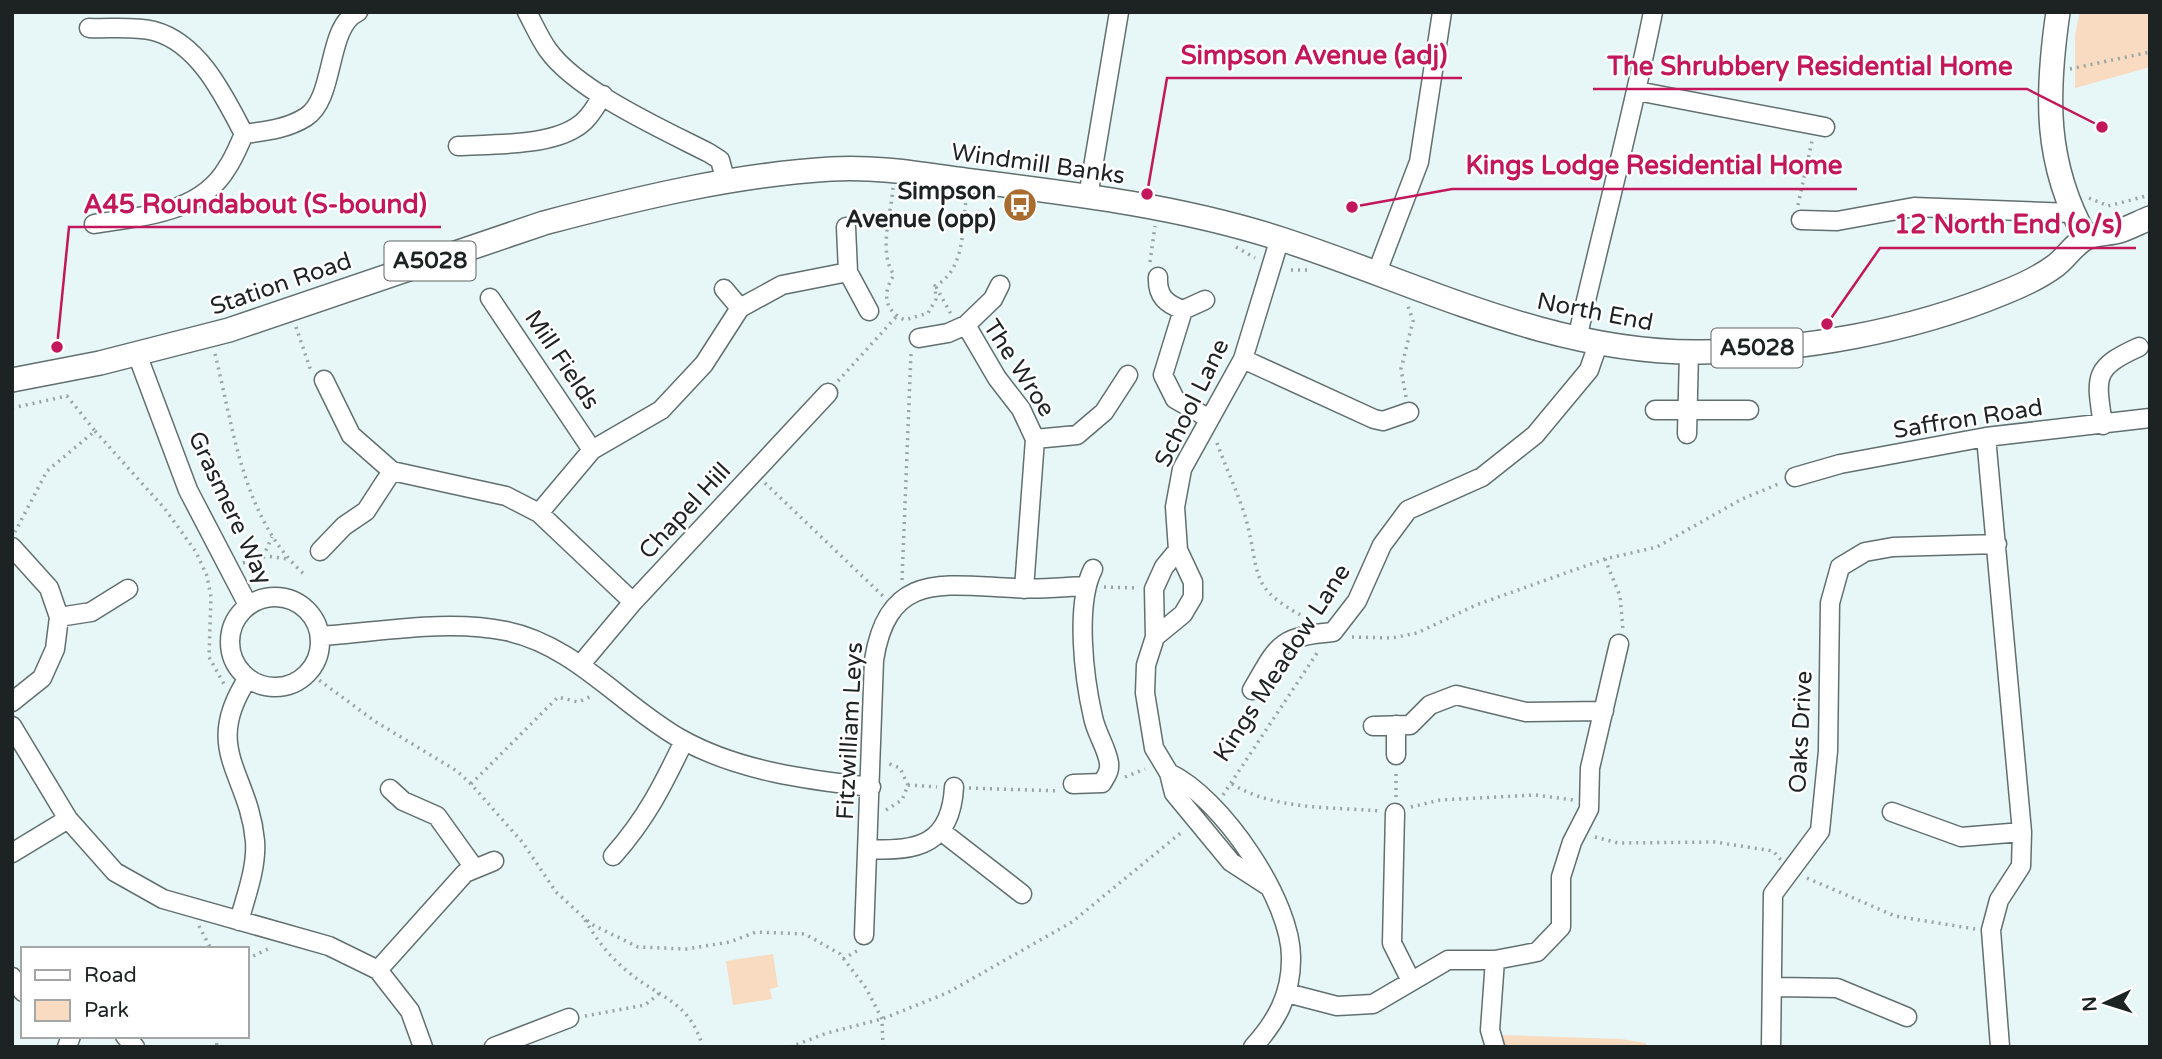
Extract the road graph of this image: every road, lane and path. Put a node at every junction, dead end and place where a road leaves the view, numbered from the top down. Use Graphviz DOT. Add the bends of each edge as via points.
graph roads {
  1 [pos="358,12"];
  2 [pos="527,12"];
  3 [pos="1119,12"];
  4 [pos="1442,12"];
  5 [pos="1654,12"];
  6 [pos="2058,12"];
  7 [pos="89,28"];
  8 [pos="2150,52"];
  9 [pos="2049,74"];
  10 [pos="1637,90"];
  11 [pos="603,95"];
  12 [pos="1821,126"];
  13 [pos="244,134"];
  14 [pos="458,146"];
  15 [pos="894,171"];
  16 [pos="969,180"];
  17 [pos="726,182"];
  18 [pos="2150,195"];
  19 [pos="1088,197"];
  20 [pos="2079,204"];
  21 [pos="1799,215"];
  22 [pos="2150,218"];
  23 [pos="94,224"];
  24 [pos="1155,226"];
  25 [pos="846,227"];
  26 [pos="1280,238"];
  27 [pos="2086,238"];
  28 [pos="848,272"];
  29 [pos="1377,272"];
  30 [pos="1158,277"];
  31 [pos="1000,285"];
  32 [pos="935,286"];
  33 [pos="724,289"];
  34 [pos="490,298"];
  35 [pos="1205,300"];
  36 [pos="1406,301"];
  37 [pos="740,308"];
  38 [pos="1183,310"];
  39 [pos="869,311"];
  40 [pos="897,317"];
  41 [pos="912,321"];
  42 [pos="963,326"];
  43 [pos="296,327"];
  44 [pos="914,340"];
  45 [pos="1588,342"];
  46 [pos="2139,347"];
  47 [pos="1689,352"];
  48 [pos="137,354"];
  49 [pos="215,354"];
  50 [pos="1243,359"];
  51 [pos="1128,375"];
  52 [pos="12,380"];
  53 [pos="324,380"];
  54 [pos="828,393"];
  55 [pos="12,408"];
  56 [pos="1655,410"];
  57 [pos="1687,410"];
  58 [pos="1749,410"];
  59 [pos="1409,412"];
  60 [pos="2150,418"];
  61 [pos="2103,425"];
  62 [pos="1204,426"];
  63 [pos="95,431"];
  64 [pos="1688,435"];
  65 [pos="1986,437"];
  66 [pos="1035,439"];
  67 [pos="592,450"];
  68 [pos="392,471"];
  69 [pos="754,473"];
  70 [pos="1795,477"];
  71 [pos="539,513"];
  72 [pos="273,536"];
  73 [pos="12,537"];
  74 [pos="1997,544"];
  75 [pos="12,547"];
  76 [pos="1178,550"];
  77 [pos="320,551"];
  78 [pos="263,557"];
  79 [pos="289,559"];
  80 [pos="1605,559"];
  81 [pos="242,563"];
  82 [pos="1093,569"];
  83 [pos="305,575"];
  84 [pos="1085,586"];
  85 [pos="128,589"];
  86 [pos="1024,589"];
  87 [pos="1154,589"];
  88 [pos="633,602"];
  89 [pos="899,603"];
  90 [pos="248,605"];
  91 [pos="59,617"];
  92 [pos="1333,632"];
  93 [pos="320,636"];
  94 [pos="1155,637"];
  95 [pos="1619,644"];
  96 [pos="581,664"];
  97 [pos="308,672"];
  98 [pos="248,678"];
  99 [pos="601,683"];
  100 [pos="225,687"];
  101 [pos="1252,690"];
  102 [pos="12,702"];
  103 [pos="1604,711"];
  104 [pos="12,726"];
  105 [pos="1373,726"];
  106 [pos="1396,726"];
  107 [pos="684,741"];
  108 [pos="1396,755"];
  109 [pos="872,761"];
  110 [pos="1160,775"];
  111 [pos="1102,783"];
  112 [pos="1233,783"];
  113 [pos="471,784"];
  114 [pos="1073,784"];
  115 [pos="908,785"];
  116 [pos="871,787"];
  117 [pos="954,787"];
  118 [pos="390,789"];
  119 [pos="1217,801"];
  120 [pos="1589,802"];
  121 [pos="870,812"];
  122 [pos="1892,812"];
  123 [pos="1395,813"];
  124 [pos="68,819"];
  125 [pos="1190,826"];
  126 [pos="1579,829"];
  127 [pos="942,831"];
  128 [pos="2022,832"];
  129 [pos="867,849"];
  130 [pos="12,853"];
  131 [pos="613,856"];
  132 [pos="494,860"];
  133 [pos="474,869"];
  134 [pos="1791,870"];
  135 [pos="1022,894"];
  136 [pos="582,915"];
  137 [pos="239,921"];
  138 [pos="1991,930"];
  139 [pos="864,936"];
  140 [pos="1495,960"];
  141 [pos="378,971"];
  142 [pos="1411,981"];
  143 [pos="1772,987"];
  144 [pos="661,992"];
  145 [pos="1287,993"];
  146 [pos="1907,1017"];
  147 [pos="569,1018"];
  148 [pos="882,1019"];
  149 [pos="423,1047"];
  150 [pos="494,1047"];
  151 [pos="703,1047"];
  152 [pos="790,1047"];
  153 [pos="883,1047"];
  154 [pos="1253,1047"];
  155 [pos="1495,1047"];
  156 [pos="1771,1047"];
  157 [pos="2000,1047"];
  1 -- 13 [label="street" via="339,36 323,92 309,115 278,129"];
  2 -- 11 [label="street" via="550,52"];
  3 -- 19 [label="street"];
  4 -- 29 [label="street" via="1419,162"];
  5 -- 10 [label="street, Kings Meadow Lane"];
  6 -- 9 [label="main road"];
  7 -- 13 [label="street" via="154,31 186,47 219,88"];
  8 -- 9 [label="path"];
  9 -- 20 [label="main road" via="2053,146"];
  10 -- 12 [label="street"];
  10 -- 45 [label="street, Kings Meadow Lane" via="1592,263"];
  11 -- 14 [label="street" via="574,129 527,142"];
  11 -- 17 [label="street" via="720,160"];
  12 -- 21 [label="path"];
  13 -- 23 [label="street" via="226,171 201,196 165,212"];
  15 -- 16 [label="main road, Windmill Banks / A5028"];
  15 -- 17 [label="main road, Windmill Banks / A5028" via="835,168"];
  15 -- 40 [label="path" via="886,246 887,264 894,275 886,292"];
  16 -- 19 [label="main road, Windmill Banks / A5028"];
  16 -- 32 [label="path" via="956,267"];
  17 -- 48 [label="main road, Station Road / A5028" via="642,197 544,223 229,330"];
  18 -- 20 [label="path" via="2108,206"];
  19 -- 26 [label="main road, Windmill Banks / A5028" via="1186,213"];
  20 -- 21 [label="street" via="1914,207 1837,221"];
  20 -- 27 [label="main road"];
  22 -- 27 [label="main road"];
  24 -- 30 [label="path" via="1148,275"];
  25 -- 28 [label="street"];
  26 -- 29 [label="main road, Windmill Banks / A5028"];
  26 -- 50 [label="street, School Lane"];
  27 -- 47 [label="main road, North End / A5028" via="2032,279 1934,316 1822,340"];
  28 -- 37 [label="street, Mill Fields" via="782,285"];
  28 -- 39 [label="street"];
  29 -- 45 [label="main road, North End / A5028" via="1527,327"];
  30 -- 38 [label="street" via="1160,295 1168,305"];
  31 -- 42 [label="street" via="993,299"];
  32 -- 41 [label="path" via="934,307"];
  32 -- 42 [label="path"];
  33 -- 37 [label="street"];
  34 -- 67 [label="street, Mill Fields"];
  35 -- 38 [label="street"];
  36 -- 59 [label="path" via="1413,321 1401,369"];
  37 -- 67 [label="street, Mill Fields" via="704,364 661,410"];
  38 -- 62 [label="street" via="1163,375 1175,399"];
  40 -- 41 [label="path"];
  40 -- 54 [label="path"];
  41 -- 44 [label="path"];
  42 -- 44 [label="street, The Wroe"];
  42 -- 66 [label="street, The Wroe" via="1021,410"];
  43 -- 53 [label="path" via="315,383"];
  44 -- 89 [label="path"];
  45 -- 47 [label="main road, North End / A5028"];
  45 -- 92 [label="street, Kings Meadow Lane" via="1589,370 1535,435 1482,477 1408,510 1382,545 1357,601"];
  46 -- 61 [label="street" via="2102,368 2099,397"];
  47 -- 57 [label="street"];
  48 -- 52 [label="main road, Station Road / A5028"];
  48 -- 90 [label="street, Grasmere Way" via="188,490"];
  49 -- 72 [label="path" via="252,497"];
  50 -- 59 [label="street" via="1374,419 1383,421"];
  50 -- 62 [label="street, School Lane"];
  51 -- 66 [label="street, The Wroe" via="1104,412 1077,435"];
  53 -- 68 [label="street" via="351,435"];
  54 -- 69 [label="street, Chapel Hill"];
  55 -- 63 [label="path" via="67,396"];
  56 -- 57 [label="street"];
  57 -- 58 [label="street"];
  57 -- 64 [label="street"];
  60 -- 61 [label="street, Saffron Road"];
  61 -- 65 [label="street, Saffron Road"];
  62 -- 76 [label="street, School Lane" via="1182,469 1175,507"];
  62 -- 92 [label="path" via="1216,443 1246,519 1254,567 1263,587 1278,603"];
  63 -- 73 [label="path" via="47,471"];
  63 -- 100 [label="path" via="165,509 196,552 211,597 209,657"];
  65 -- 70 [label="street, Saffron Road"];
  65 -- 74 [label="street"];
  66 -- 86 [label="street, The Wroe"];
  67 -- 71 [label="street, Mill Fields"];
  68 -- 71 [label="street" via="506,496"];
  68 -- 77 [label="street" via="366,511"];
  69 -- 88 [label="street, Chapel Hill"];
  69 -- 89 [label="path"];
  70 -- 80 [label="path" via="1742,499 1657,547"];
  71 -- 88 [label="street"];
  72 -- 78 [label="path"];
  72 -- 79 [label="path"];
  74 -- 128 [label="street"];
  74 -- 134 [label="street, Oaks Drive" via="1893,547 1865,552 1840,567 1830,603 1828,751 1820,831"];
  75 -- 91 [label="street" via="49,587"];
  76 -- 87 [label="street"];
  76 -- 94 [label="street" via="1193,582 1193,597 1183,614"];
  78 -- 79 [label="path"];
  78 -- 81 [label="path"];
  79 -- 83 [label="path"];
  80 -- 92 [label="path" via="1476,605 1417,633 1361,639"];
  80 -- 95 [label="path" via="1623,611"];
  82 -- 84 [label="street"];
  84 -- 86 [label="street"];
  84 -- 87 [label="path"];
  84 -- 111 [label="street" via="1085,674 1093,720 1109,763"];
  85 -- 91 [label="street" via="90,612"];
  86 -- 89 [label="street" via="923,587"];
  87 -- 94 [label="street"];
  88 -- 96 [label="street, Chapel Hill"];
  89 -- 109 [label="street, Fitzwilliam Leys" via="883,624 874,660"];
  90 -- 93 [label="street" via="270,597 292,600 314,619"];
  90 -- 98 [label="street" via="230,638 232,654"];
  91 -- 102 [label="street" via="55,649 42,678"];
  92 -- 101 [label="street" via="1293,637 1270,659"];
  92 -- 112 [label="path, Kings Meadow Lane"];
  93 -- 96 [label="street" via="467,625 508,631"];
  93 -- 97 [label="street" via="319,652"];
  94 -- 110 [label="street" via="1146,665 1146,693"];
  95 -- 103 [label="street"];
  96 -- 99 [label="street"];
  97 -- 98 [label="street" via="292,684 276,687"];
  97 -- 113 [label="path"];
  98 -- 137 [label="street" via="228,720 225,741 255,843"];
  99 -- 107 [label="street"];
  99 -- 113 [label="path" via="597,691 578,702 558,697"];
  103 -- 106 [label="street" via="1527,712 1456,695 1430,705 1410,725"];
  103 -- 120 [label="street" via="1590,768"];
  104 -- 124 [label="street"];
  105 -- 106 [label="street"];
  106 -- 108 [label="street"];
  107 -- 116 [label="street" via="798,778"];
  107 -- 131 [label="street" via="646,816"];
  108 -- 123 [label="path"];
  109 -- 115 [label="path" via="900,768"];
  109 -- 116 [label="street, Fitzwilliam Leys"];
  110 -- 111 [label="path" via="1144,767 1106,786"];
  110 -- 145 [label="street" via="1231,862 1268,886 1288,928 1292,959"];
  111 -- 114 [label="street"];
  112 -- 119 [label="path, Kings Meadow Lane"];
  112 -- 123 [label="path" via="1249,794 1271,800"];
  113 -- 136 [label="path" via="523,843 556,892"];
  114 -- 117 [label="path" via="1060,791"];
  115 -- 117 [label="path"];
  115 -- 121 [label="path" via="895,807"];
  116 -- 121 [label="street, Fitzwilliam Leys"];
  117 -- 127 [label="street" via="953,807"];
  118 -- 133 [label="street" via="403,801 437,816"];
  120 -- 123 [label="path" via="1536,794 1440,800"];
  120 -- 126 [label="street"];
  121 -- 129 [label="street, Fitzwilliam Leys"];
  122 -- 128 [label="street" via="1961,838"];
  123 -- 142 [label="street" via="1392,943"];
  124 -- 130 [label="street"];
  124 -- 137 [label="street" via="115,872 163,899"];
  125 -- 148 [label="path" via="1072,922 947,993"];
  126 -- 134 [label="path" via="1602,841 1618,843 1714,842 1773,851"];
  126 -- 140 [label="street" via="1561,877 1562,927 1537,952"];
  127 -- 129 [label="street, Fitzwilliam Leys" via="904,851"];
  127 -- 135 [label="street"];
  128 -- 138 [label="street" via="2021,866 1999,900"];
  129 -- 139 [label="street, Fitzwilliam Leys"];
  132 -- 133 [label="street"];
  133 -- 141 [label="street" via="465,873"];
  134 -- 138 [label="path" via="1895,916"];
  134 -- 143 [label="street, Oaks Drive" via="1773,894"];
  136 -- 144 [label="path" via="596,939 628,972"];
  136 -- 148 [label="path" via="638,947 686,949 730,942 756,932 805,934 840,954"];
  137 -- 141 [label="street" via="329,946"];
  138 -- 157 [label="street"];
  140 -- 142 [label="street" via="1447,960"];
  140 -- 155 [label="street" via="1490,1030"];
  141 -- 149 [label="street" via="410,1011"];
  142 -- 145 [label="street" via="1373,1004 1336,1006"];
  143 -- 146 [label="street" via="1837,988"];
  143 -- 156 [label="street, Oaks Drive"];
  144 -- 147 [label="path" via="645,1005"];
  144 -- 151 [label="path" via="690,1016"];
  145 -- 154 [label="street" via="1272,1027"];
  147 -- 150 [label="street"];
  148 -- 152 [label="path"];
  148 -- 153 [label="path"];
}
